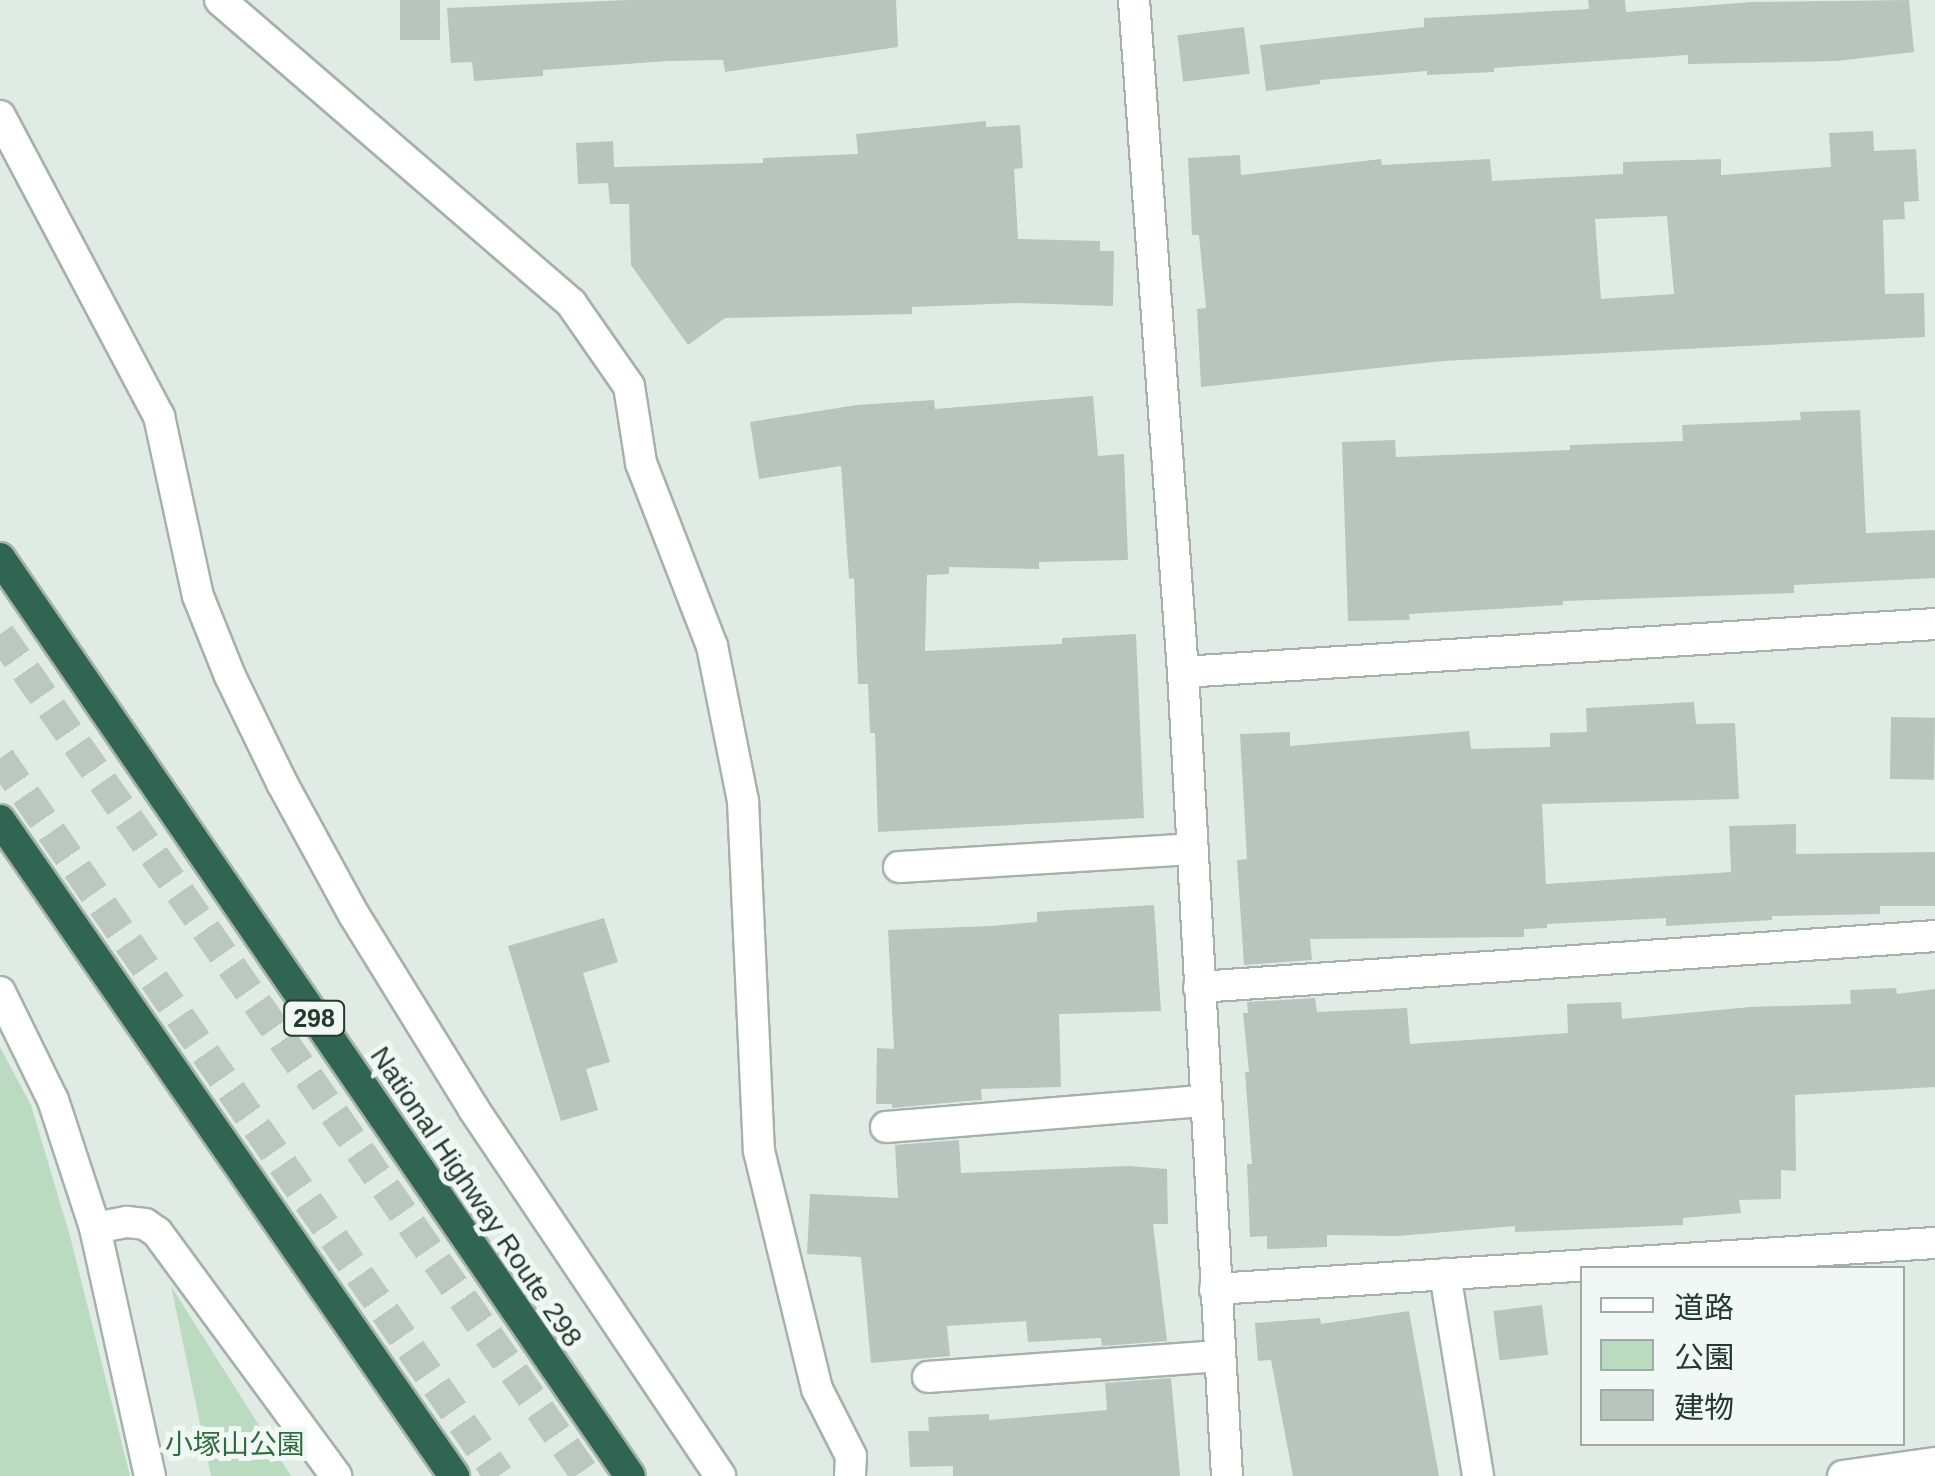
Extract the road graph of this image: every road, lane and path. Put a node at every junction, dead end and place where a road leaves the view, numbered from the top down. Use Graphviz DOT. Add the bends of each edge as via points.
graph roads {
  1 [pos="220,0"];
  2 [pos="1134,0"];
  3 [pos="0,116"];
  4 [pos="0,558"];
  5 [pos="1935,624"];
  6 [pos="1183,672"];
  7 [pos="0,820"];
  8 [pos="1192,850"];
  9 [pos="899,868"];
  10 [pos="1935,936"];
  11 [pos="1199,987"];
  12 [pos="0,992"];
  13 [pos="1205,1102"];
  14 [pos="886,1127"];
  15 [pos="95,1228"];
  16 [pos="1935,1243"];
  17 [pos="1446,1274"];
  18 [pos="1215,1289"];
  19 [pos="1219,1356"];
  20 [pos="928,1377"];
  21 [pos="1935,1464"];
  22 [pos="150,1476"];
  23 [pos="336,1476"];
  24 [pos="454,1476"];
  25 [pos="630,1476"];
  26 [pos="720,1476"];
  27 [pos="850,1476"];
  28 [pos="1227,1476"];
  29 [pos="1478,1476"];
  30 [pos="1843,1476"];
  1 -- 27 [label="street" via="571,303 629,386 641,462 712,646 743,801 759,1151 817,1389 851,1456"];
  2 -- 6 [label="street"];
  3 -- 26 [label="street" via="159,416 198,596 282,783 473,1108"];
  4 -- 25 [label="highway, National Highway Route 298 / 298"];
  5 -- 6 [label="street"];
  6 -- 8 [label="street"];
  7 -- 24 [label="highway"];
  8 -- 9 [label="street"];
  8 -- 11 [label="street"];
  10 -- 11 [label="street"];
  11 -- 13 [label="street"];
  12 -- 15 [label="street" via="53,1100"];
  13 -- 14 [label="street"];
  13 -- 18 [label="street"];
  15 -- 22 [label="street"];
  15 -- 23 [label="street" via="127,1222 158,1232"];
  16 -- 17 [label="street"];
  17 -- 18 [label="street"];
  17 -- 29 [label="street"];
  18 -- 19 [label="street"];
  19 -- 20 [label="street"];
  19 -- 28 [label="street"];
  21 -- 30 [label="street"];
}
